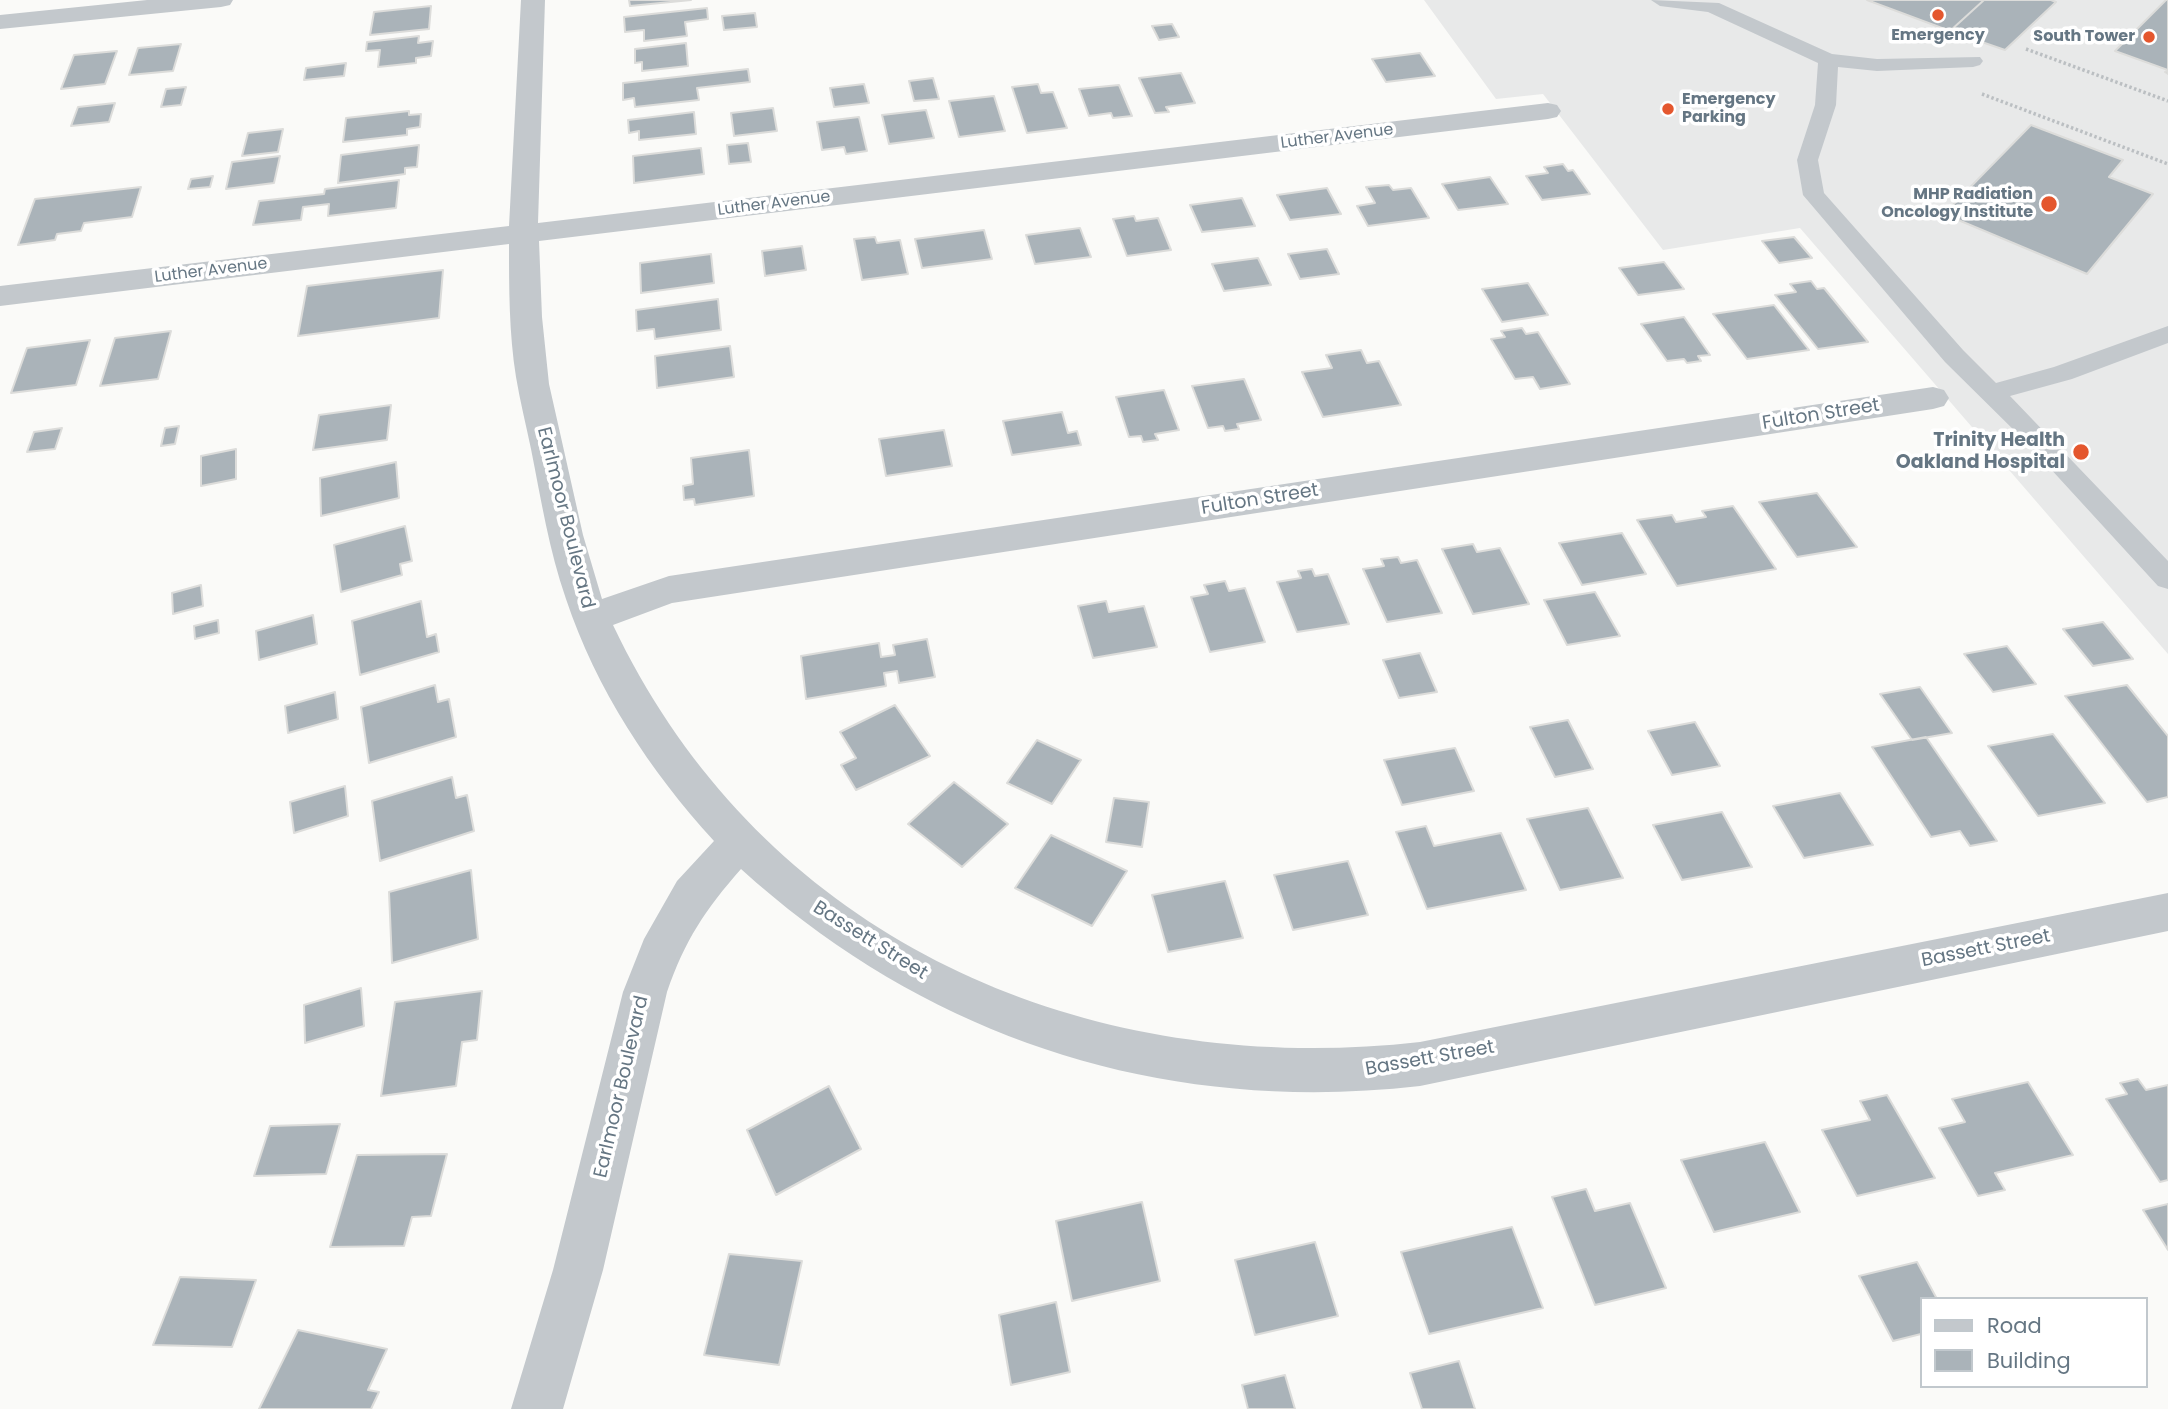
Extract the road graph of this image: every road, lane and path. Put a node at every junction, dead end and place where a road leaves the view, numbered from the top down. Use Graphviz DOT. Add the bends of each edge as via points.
graph roads {
  1 [pos="221,0"];
  2 [pos="533,0"];
  3 [pos="1660,0"];
  4 [pos="0,22"];
  5 [pos="2026,48"];
  6 [pos="1828,60"];
  7 [pos="1973,61"];
  8 [pos="1977,92"];
  9 [pos="2168,101"];
  10 [pos="1548,111"];
  11 [pos="2168,164"];
  12 [pos="524,234"];
  13 [pos="0,296"];
  14 [pos="2168,334"];
  15 [pos="1992,393"];
  16 [pos="1933,398"];
  17 [pos="2168,579"];
  18 [pos="591,618"];
  19 [pos="739,843"];
  20 [pos="2168,912"];
  21 [pos="537,1409"];
  1 -- 4 [label="street"];
  2 -- 12 [label="street, Earlmoor Boulevard"];
  3 -- 6 [label="lane" via="1712,7"];
  5 -- 9 [label="path"];
  6 -- 7 [label="lane" via="1877,65"];
  6 -- 15 [label="lane" via="1825,109 1805,160 1814,195 1954,356"];
  8 -- 11 [label="path"];
  10 -- 12 [label="street, Luther Avenue"];
  12 -- 13 [label="street, Luther Avenue"];
  12 -- 18 [label="street, Earlmoor Boulevard" via="534,398"];
  14 -- 15 [label="lane"];
  15 -- 17 [label="lane"];
  16 -- 18 [label="street, Fulton Street" via="669,590"];
  18 -- 19 [label="street, Earlmoor Boulevard" via="654,740 693,793"];
  19 -- 20 [label="street, Bassett Street" via="854,936 928,979 996,1010 1133,1053 1272,1072 1333,1074 1420,1064"];
  19 -- 21 [label="street, Earlmoor Boulevard" via="692,894 659,953 645,992 578,1270"];
}
